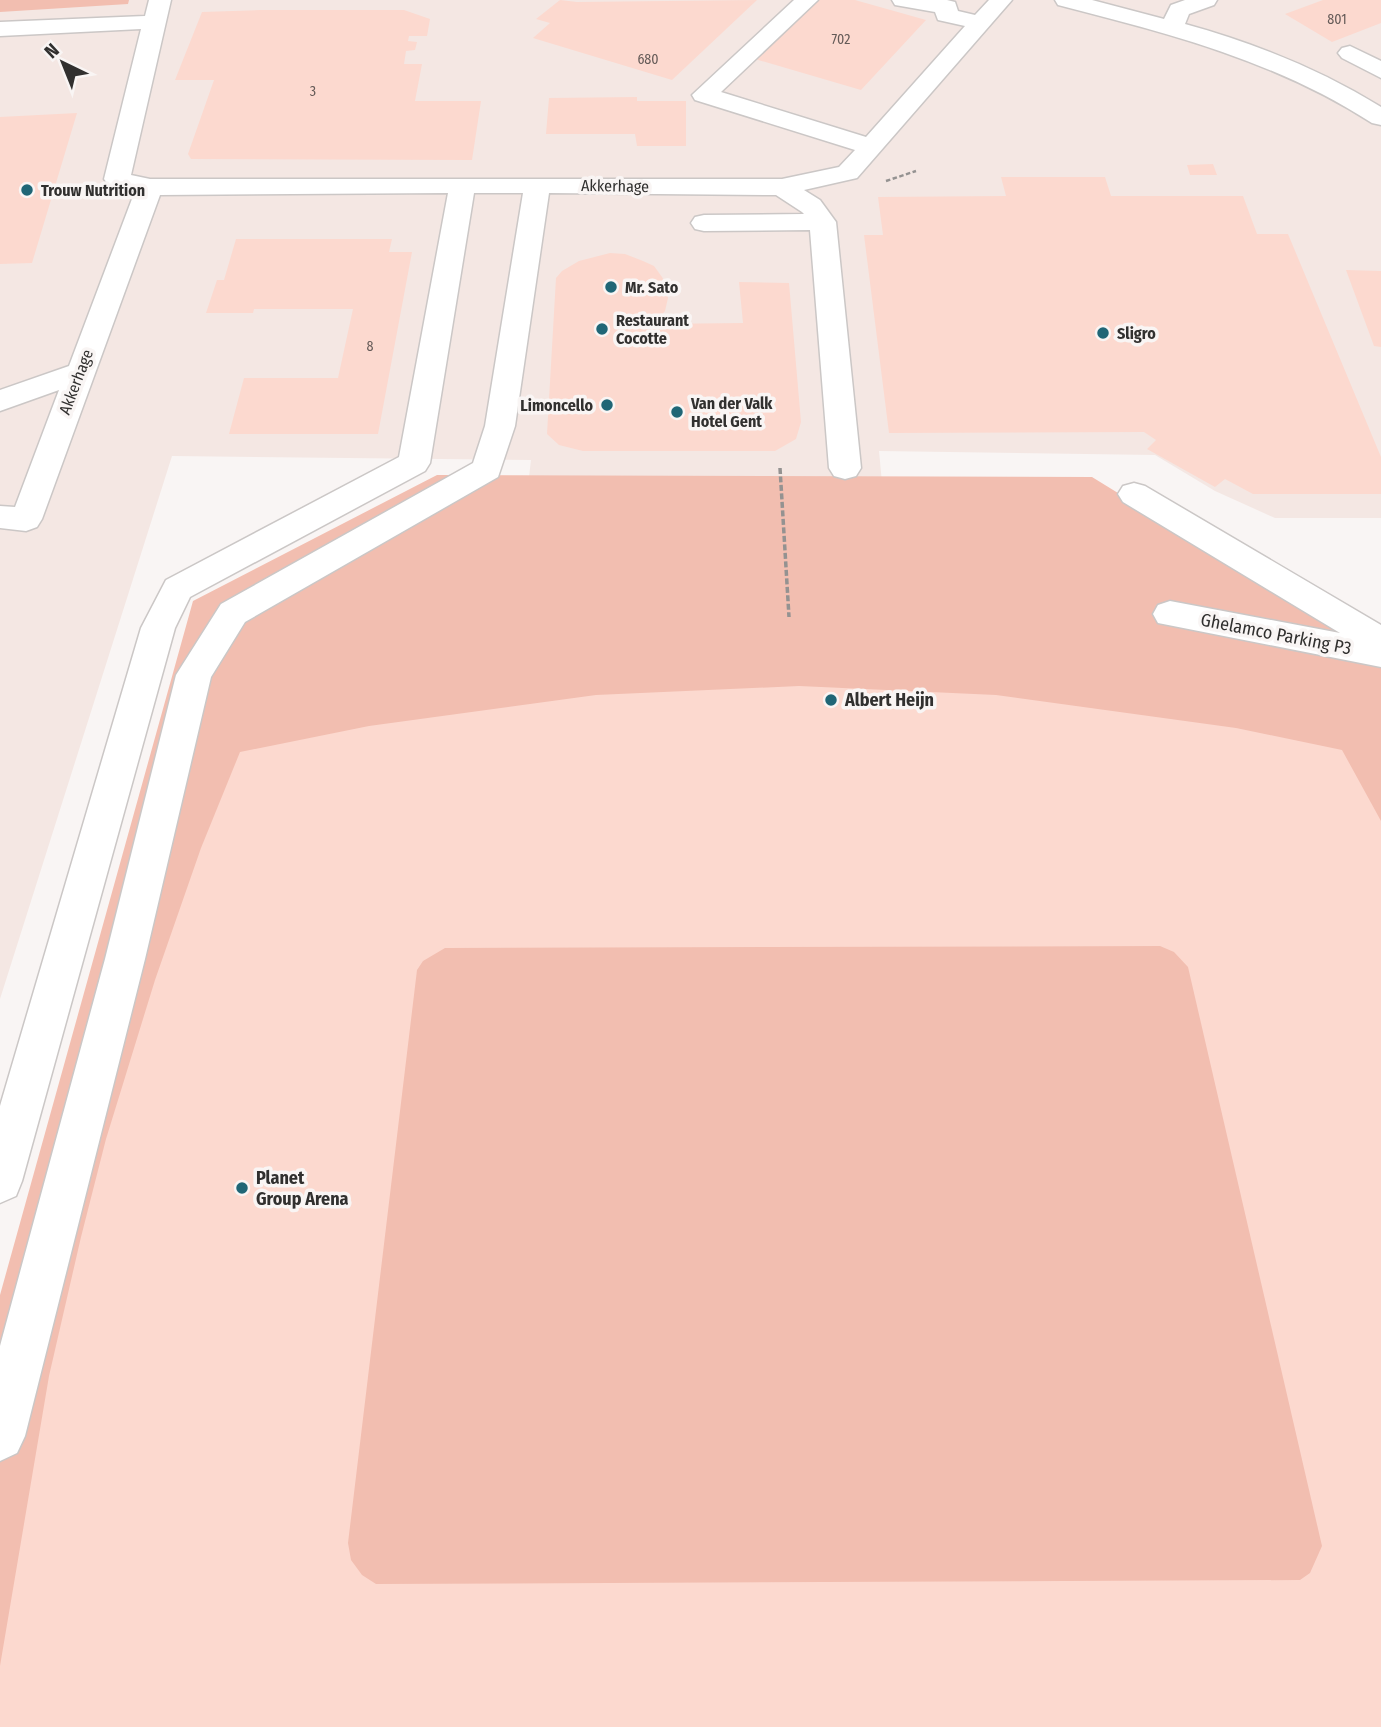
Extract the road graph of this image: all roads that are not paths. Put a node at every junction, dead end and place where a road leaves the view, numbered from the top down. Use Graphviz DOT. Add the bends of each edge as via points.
graph roads {
  1 [pos="807,0"];
  2 [pos="903,0"];
  3 [pos="1001,0"];
  4 [pos="1066,0"];
  5 [pos="1206,0"];
  6 [pos="940,3"];
  7 [pos="157,11"];
  8 [pos="1171,13"];
  9 [pos="981,23"];
  10 [pos="0,29"];
  11 [pos="1350,53"];
  12 [pos="1381,71"];
  13 [pos="1381,118"];
  14 [pos="871,147"];
  15 [pos="833,178"];
  16 [pos="462,185"];
  17 [pos="537,185"];
  18 [pos="150,187"];
  19 [pos="782,187"];
  20 [pos="823,222"];
  21 [pos="705,223"];
  22 [pos="80,372"];
  23 [pos="0,401"];
  24 [pos="845,468"];
  25 [pos="1134,494"];
  26 [pos="0,517"];
  27 [pos="1170,614"];
  28 [pos="1381,640"];
  29 [pos="1381,654"];
  30 [pos="0,1181"];
  31 [pos="0,1436"];
  1 -- 14 [label="street" via="704,95"];
  2 -- 6 [label="street"];
  3 -- 9 [label="street, Akkerhage"];
  4 -- 8 [label="street"];
  5 -- 8 [label="street"];
  6 -- 9 [label="street" via="946,15"];
  7 -- 10 [label="street"];
  7 -- 18 [label="street, Akkerhage" via="117,179"];
  8 -- 13 [label="street" via="1349,96"];
  9 -- 14 [label="street, Akkerhage"];
  11 -- 12 [label="street"];
  14 -- 15 [label="street, Akkerhage" via="848,173"];
  15 -- 19 [label="street, Akkerhage"];
  15 -- 20 [label="street" via="832,211"];
  16 -- 17 [label="street, Akkerhage"];
  16 -- 18 [label="street, Akkerhage"];
  16 -- 30 [label="street" via="414,463 178,589 158,628"];
  17 -- 19 [label="street, Akkerhage"];
  17 -- 31 [label="street" via="500,426 487,470 233,612 194,675"];
  18 -- 22 [label="street, Akkerhage"];
  19 -- 20 [label="street" via="811,206"];
  20 -- 21 [label="street"];
  20 -- 24 [label="street"];
  22 -- 23 [label="street"];
  22 -- 26 [label="street, Akkerhage" via="26,519"];
  25 -- 28 [label="street"];
  27 -- 29 [label="street, Ghelamco Parking P3"];
}
